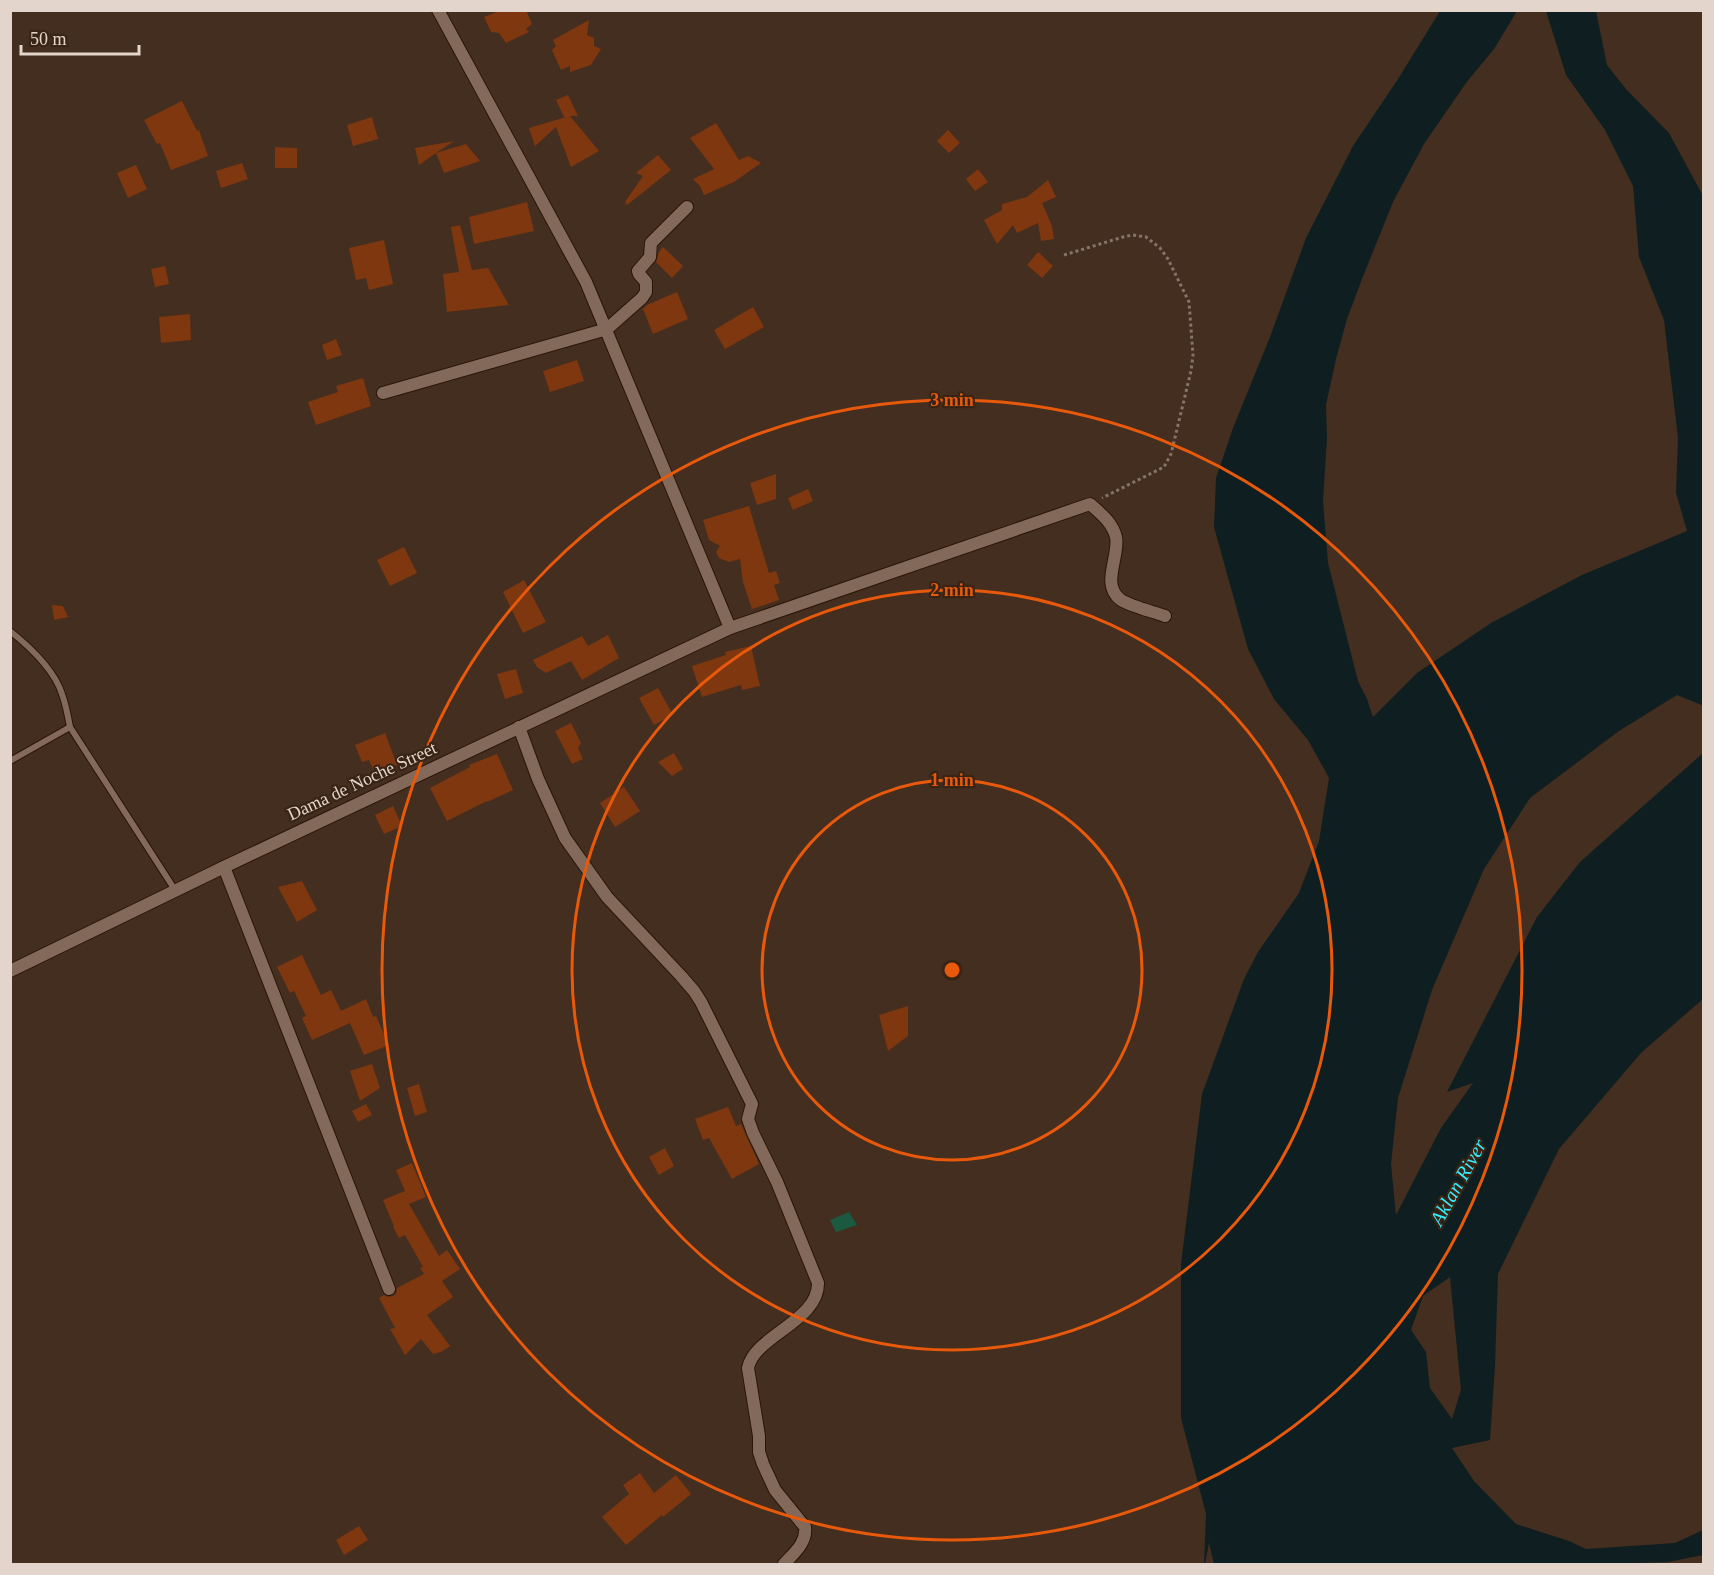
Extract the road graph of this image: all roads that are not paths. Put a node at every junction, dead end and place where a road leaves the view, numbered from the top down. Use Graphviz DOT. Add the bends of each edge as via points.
graph roads {
  1 [pos="438,10"];
  2 [pos="687,207"];
  3 [pos="607,329"];
  4 [pos="383,393"];
  5 [pos="1165,616"];
  6 [pos="730,628"];
  7 [pos="10,631"];
  8 [pos="70,727"];
  9 [pos="519,727"];
  10 [pos="10,761"];
  11 [pos="224,867"];
  12 [pos="176,890"];
  13 [pos="10,971"];
  14 [pos="389,1289"];
  15 [pos="784,1564"];
  1 -- 3 [label="street" via="586,282"];
  2 -- 3 [label="street" via="651,243 650,257 638,270 647,285 642,298"];
  3 -- 4 [label="street"];
  3 -- 6 [label="street"];
  5 -- 6 [label="street, Dama de Noche Street" via="1121,601 1113,593 1115,537 1107,519 1090,504"];
  6 -- 9 [label="street, Dama de Noche Street"];
  7 -- 8 [label="lane" via="53,675"];
  8 -- 10 [label="lane"];
  8 -- 12 [label="lane"];
  9 -- 11 [label="street, Dama de Noche Street"];
  9 -- 15 [label="street" via="565,838 607,897 701,1002 752,1104 748,1119 753,1133 818,1283 815,1301 759,1350 748,1368 763,1464 775,1490 805,1527 802,1543"];
  11 -- 12 [label="street, Dama de Noche Street"];
  11 -- 14 [label="street"];
  12 -- 13 [label="street, Dama de Noche Street"];
}
